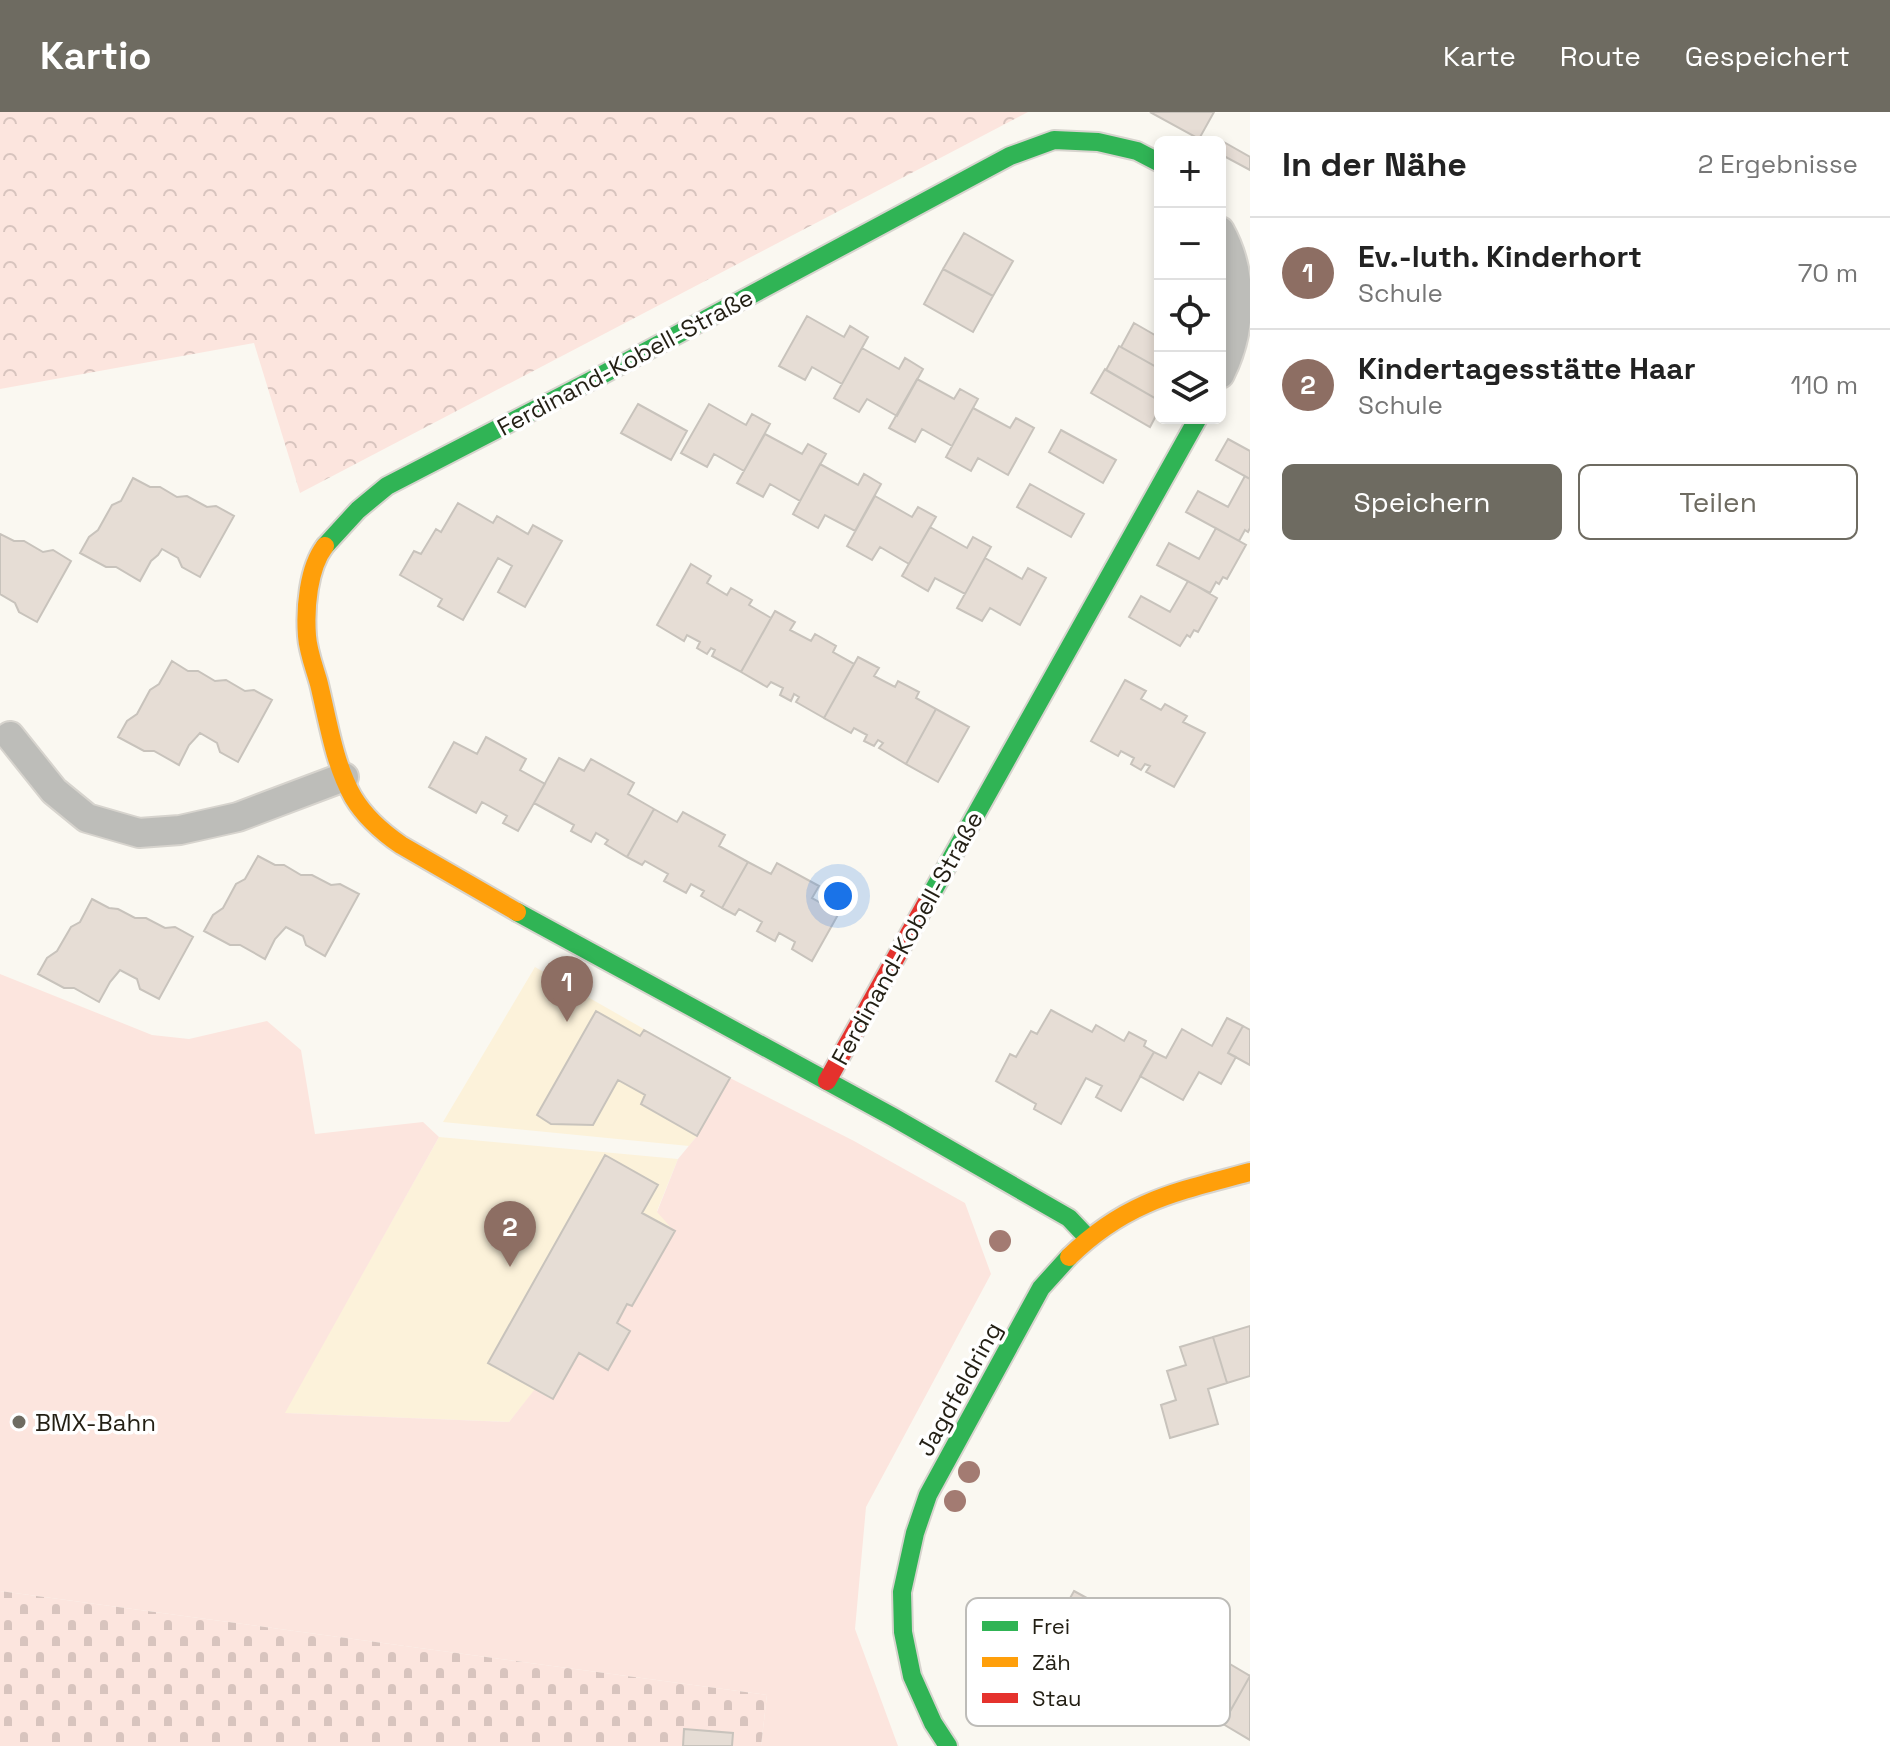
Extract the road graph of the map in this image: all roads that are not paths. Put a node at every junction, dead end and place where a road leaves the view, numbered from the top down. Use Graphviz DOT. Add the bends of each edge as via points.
graph roads {
  1 [pos="1154,160"];
  2 [pos="1226,241"];
  3 [pos="1226,362"];
  4 [pos="1195,424"];
  5 [pos="10,736"];
  6 [pos="344,777"];
  7 [pos="827,1081"];
  8 [pos="1250,1172"];
  9 [pos="1088,1238"];
  10 [pos="948,1746"];
  1 -- 6 [label="street, Ferdinand-Kobell-Straße" via="1098,142 1054,140 1010,156 387,486 322,550 307,601 307,638"];
  2 -- 3 [label="street" via="1235,270 1237,323"];
  4 -- 7 [label="street, Ferdinand-Kobell-Straße"];
  5 -- 6 [label="street" via="54,791 87,818 139,833 238,817"];
  6 -- 7 [label="street, Ferdinand-Kobell-Straße" via="369,819 401,845"];
  7 -- 9 [label="street, Ferdinand-Kobell-Straße" via="1069,1218"];
  8 -- 9 [label="street, Jagdfeldring" via="1152,1200"];
  9 -- 10 [label="street, Jagdfeldring" via="1041,1288 928,1495 915,1533 902,1592 903,1632 912,1676"];
}
